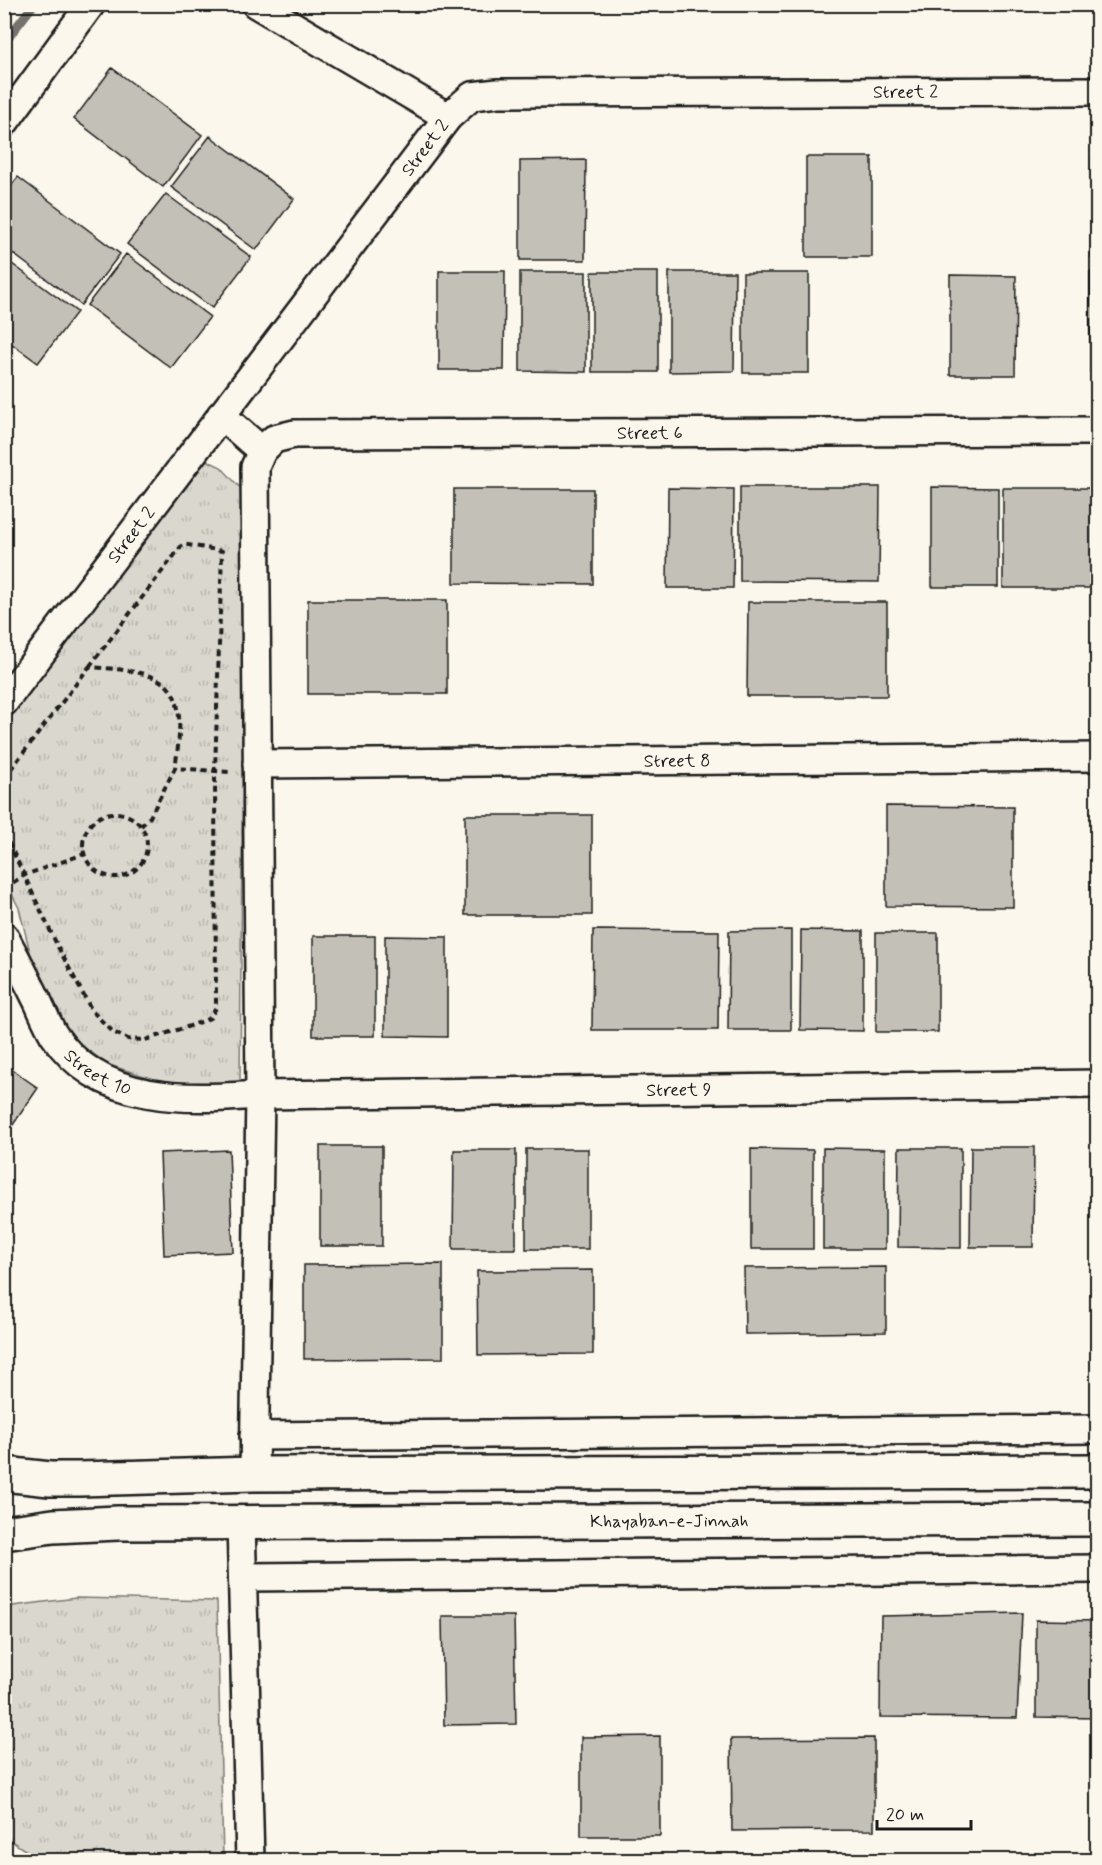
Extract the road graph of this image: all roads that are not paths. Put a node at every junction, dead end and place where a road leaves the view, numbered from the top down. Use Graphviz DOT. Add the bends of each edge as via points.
graph roads {
  1 [pos="91,4"];
  2 [pos="256,4"];
  3 [pos="1098,92"];
  4 [pos="448,117"];
  5 [pos="4,123"];
  6 [pos="221,416"];
  7 [pos="1098,431"];
  8 [pos="261,451"];
  9 [pos="4,702"];
  10 [pos="1098,757"];
  11 [pos="258,769"];
  12 [pos="4,936"];
  13 [pos="1098,1084"];
  14 [pos="260,1095"];
  15 [pos="1098,1429"];
  16 [pos="254,1436"];
  17 [pos="1098,1471"];
  18 [pos="4,1474"];
  19 [pos="254,1474"];
  20 [pos="1098,1519"];
  21 [pos="241,1523"];
  22 [pos="4,1533"];
  23 [pos="1098,1569"];
  24 [pos="244,1577"];
  25 [pos="250,1860"];
  1 -- 5 [label="street"];
  2 -- 4 [label="street"];
  3 -- 4 [label="street, Street 2" via="498,93 472,96"];
  4 -- 6 [label="street, Street 2"];
  6 -- 8 [label="street"];
  6 -- 9 [label="street, Street 2"];
  7 -- 8 [label="street, Street 6" via="294,434 274,439"];
  8 -- 11 [label="street" via="255,467"];
  10 -- 11 [label="street, Street 8"];
  11 -- 14 [label="street"];
  12 -- 14 [label="street, Street 10" via="54,1035 70,1055 96,1075 129,1091 163,1096 204,1099"];
  13 -- 14 [label="street, Street 9"];
  14 -- 16 [label="street"];
  15 -- 16 [label="street"];
  16 -- 19 [label="street"];
  17 -- 19 [label="main road"];
  18 -- 19 [label="main road" via="50,1479"];
  20 -- 21 [label="main road, Khayaban-e-Jinnah"];
  21 -- 22 [label="main road, Khayaban-e-Jinnah" via="118,1523"];
  21 -- 24 [label="street"];
  23 -- 24 [label="street"];
  24 -- 25 [label="street"];
}
